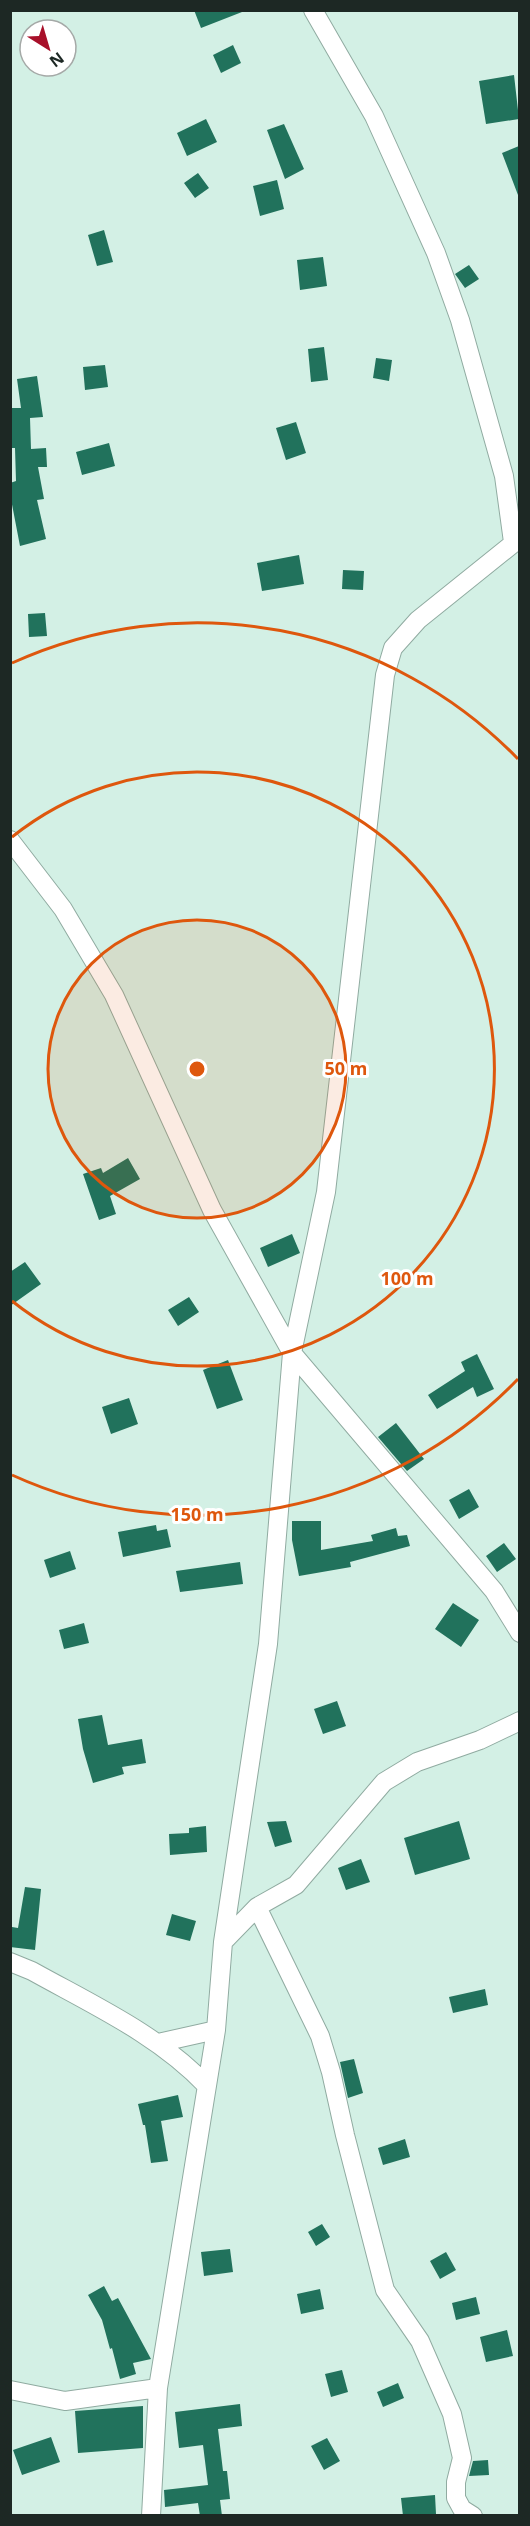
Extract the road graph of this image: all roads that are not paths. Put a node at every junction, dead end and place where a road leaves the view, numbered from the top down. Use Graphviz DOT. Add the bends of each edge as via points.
graph roads {
  1 [pos="314,10"];
  2 [pos="516,540"];
  3 [pos="10,840"];
  4 [pos="292,1353"];
  5 [pos="519,1633"];
  6 [pos="519,1721"];
  7 [pos="257,1907"];
  8 [pos="223,1942"];
  9 [pos="10,1962"];
  10 [pos="216,2030"];
  11 [pos="158,2043"];
  12 [pos="207,2086"];
  13 [pos="158,2388"];
  14 [pos="10,2390"];
  15 [pos="151,2516"];
  16 [pos="473,2516"];
  1 -- 2 [label="street" via="374,116 436,253 460,320 504,476"];
  2 -- 4 [label="street" via="418,620 393,648 385,675 326,1192"];
  3 -- 4 [label="street" via="63,909 114,996 212,1210"];
  4 -- 5 [label="street" via="494,1591"];
  4 -- 8 [label="street" via="268,1644"];
  6 -- 7 [label="street" via="480,1740 417,1762 384,1782 296,1885"];
  7 -- 8 [label="street"];
  7 -- 16 [label="street" via="320,2036 385,2290 420,2341 452,2414 462,2458 456,2498 462,2509"];
  8 -- 10 [label="street"];
  9 -- 11 [label="street"];
  10 -- 11 [label="street"];
  10 -- 12 [label="street"];
  11 -- 12 [label="street" via="186,2063"];
  12 -- 13 [label="street"];
  13 -- 14 [label="street" via="65,2401"];
  13 -- 15 [label="street"];
}
